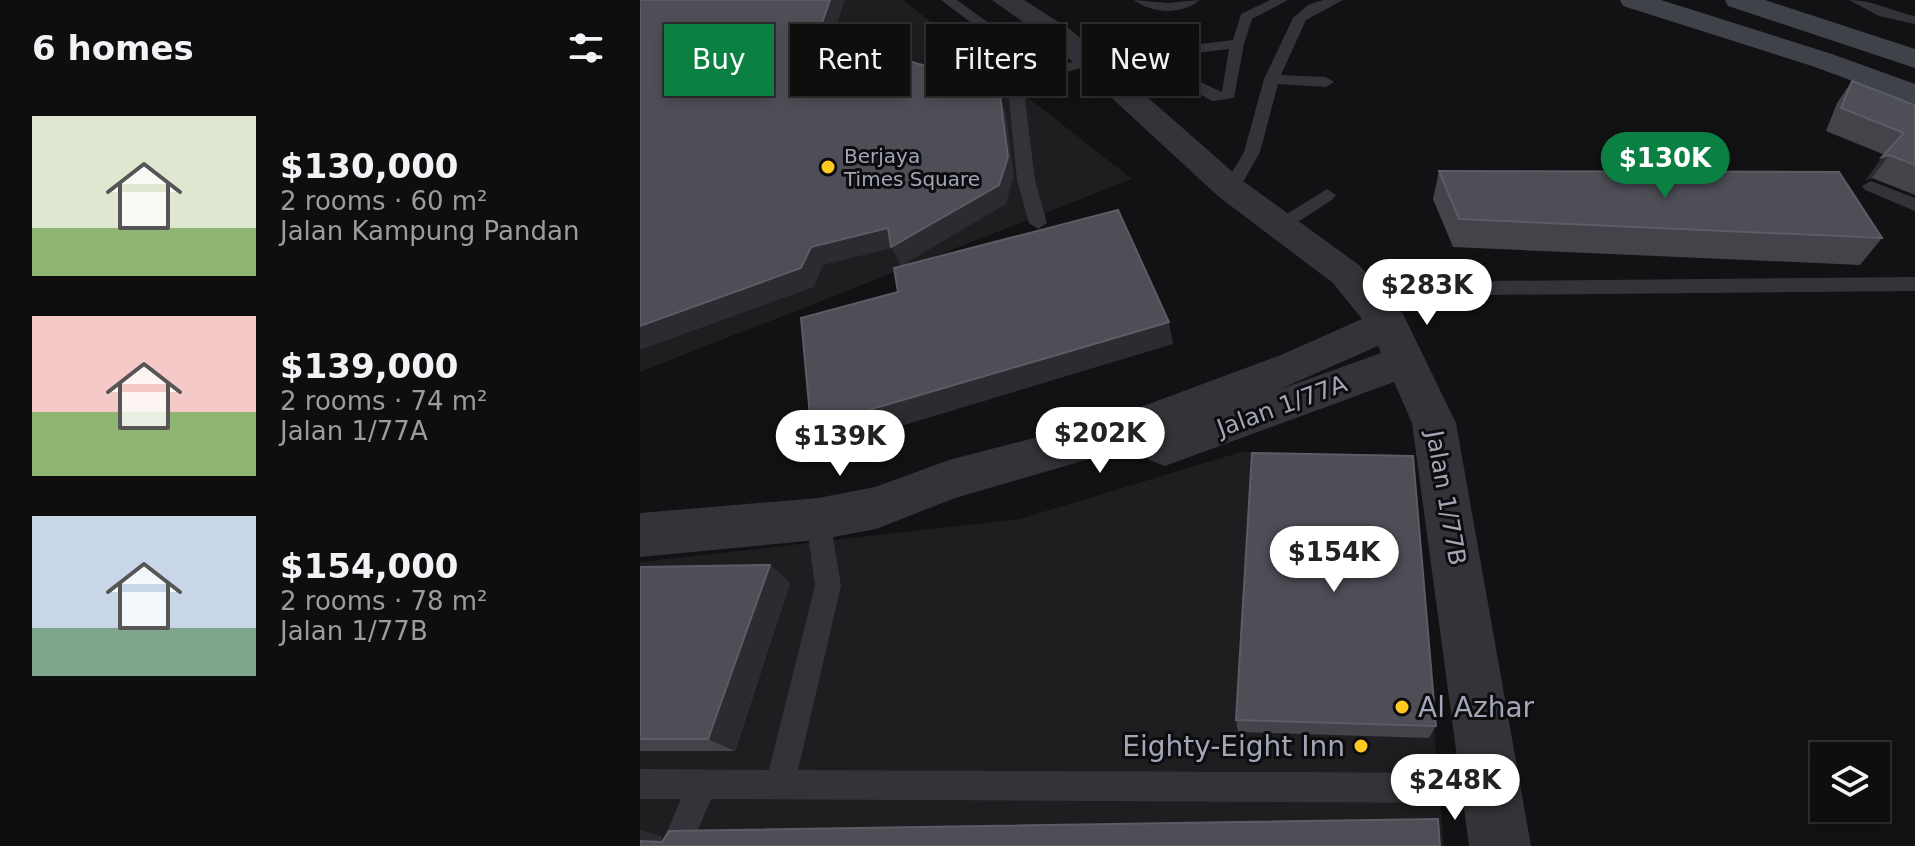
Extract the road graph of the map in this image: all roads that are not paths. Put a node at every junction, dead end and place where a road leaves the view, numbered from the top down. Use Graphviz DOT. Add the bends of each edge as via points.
graph roads {
  1 [pos="948,0"];
  2 [pos="1005,0"];
  3 [pos="1141,0"];
  4 [pos="1193,0"];
  5 [pos="1281,0"];
  6 [pos="1336,0"];
  7 [pos="1633,0"];
  8 [pos="1738,0"];
  9 [pos="1856,0"];
  10 [pos="1915,20"];
  11 [pos="984,24"];
  12 [pos="1237,44"];
  13 [pos="1199,49"];
  14 [pos="1082,57"];
  15 [pos="1915,59"];
  16 [pos="1272,79"];
  17 [pos="1326,82"];
  18 [pos="1199,89"];
  19 [pos="1915,95"];
  20 [pos="1020,96"];
  21 [pos="1126,96"];
  22 [pos="1871,186"];
  23 [pos="1231,189"];
  24 [pos="1327,195"];
  25 [pos="1915,205"];
  26 [pos="1038,223"];
  27 [pos="1280,226"];
  28 [pos="1915,284"];
  29 [pos="1378,314"];
  30 [pos="1296,366"];
  31 [pos="876,508"];
  32 [pos="818,519"];
  33 [pos="640,535"];
  34 [pos="640,784"];
  35 [pos="702,784"];
  36 [pos="780,785"];
  37 [pos="1493,788"];
  38 [pos="676,846"];
  39 [pos="1500,846"];
  1 -- 11 [label="lane"];
  2 -- 14 [label="street" via="1061,36"];
  3 -- 4 [label="lane" via="1172,9"];
  5 -- 12 [label="lane" via="1246,17"];
  6 -- 16 [label="lane" via="1300,18"];
  7 -- 19 [label="main road"];
  8 -- 15 [label="main road"];
  9 -- 10 [label="lane"];
  12 -- 13 [label="lane"];
  12 -- 18 [label="lane" via="1229,95 1217,98"];
  16 -- 17 [label="lane"];
  16 -- 23 [label="lane" via="1252,152"];
  20 -- 26 [label="lane" via="1026,180"];
  21 -- 23 [label="street"];
  22 -- 25 [label="lane"];
  23 -- 27 [label="street"];
  24 -- 27 [label="lane"];
  27 -- 29 [label="street"];
  28 -- 29 [label="lane" via="1485,288"];
  29 -- 30 [label="street, Jalan 1/77A"];
  29 -- 30 [label="street" via="1348,290 1334,326"];
  29 -- 31 [label="street, Jalan 1/77A" via="1270,411 1098,469 952,508"];
  29 -- 37 [label="street, Jalan 1/77B" via="1434,423"];
  30 -- 31 [label="street, Jalan 1/77A" via="1116,435 949,480"];
  31 -- 32 [label="street, Jalan 1/77A"];
  32 -- 33 [label="street, Jalan 1/77A"];
  32 -- 36 [label="lane" via="828,586"];
  34 -- 35 [label="lane"];
  35 -- 36 [label="lane"];
  35 -- 38 [label="lane"];
  36 -- 37 [label="lane"];
  37 -- 39 [label="street, Jalan 1/77B"];
}
